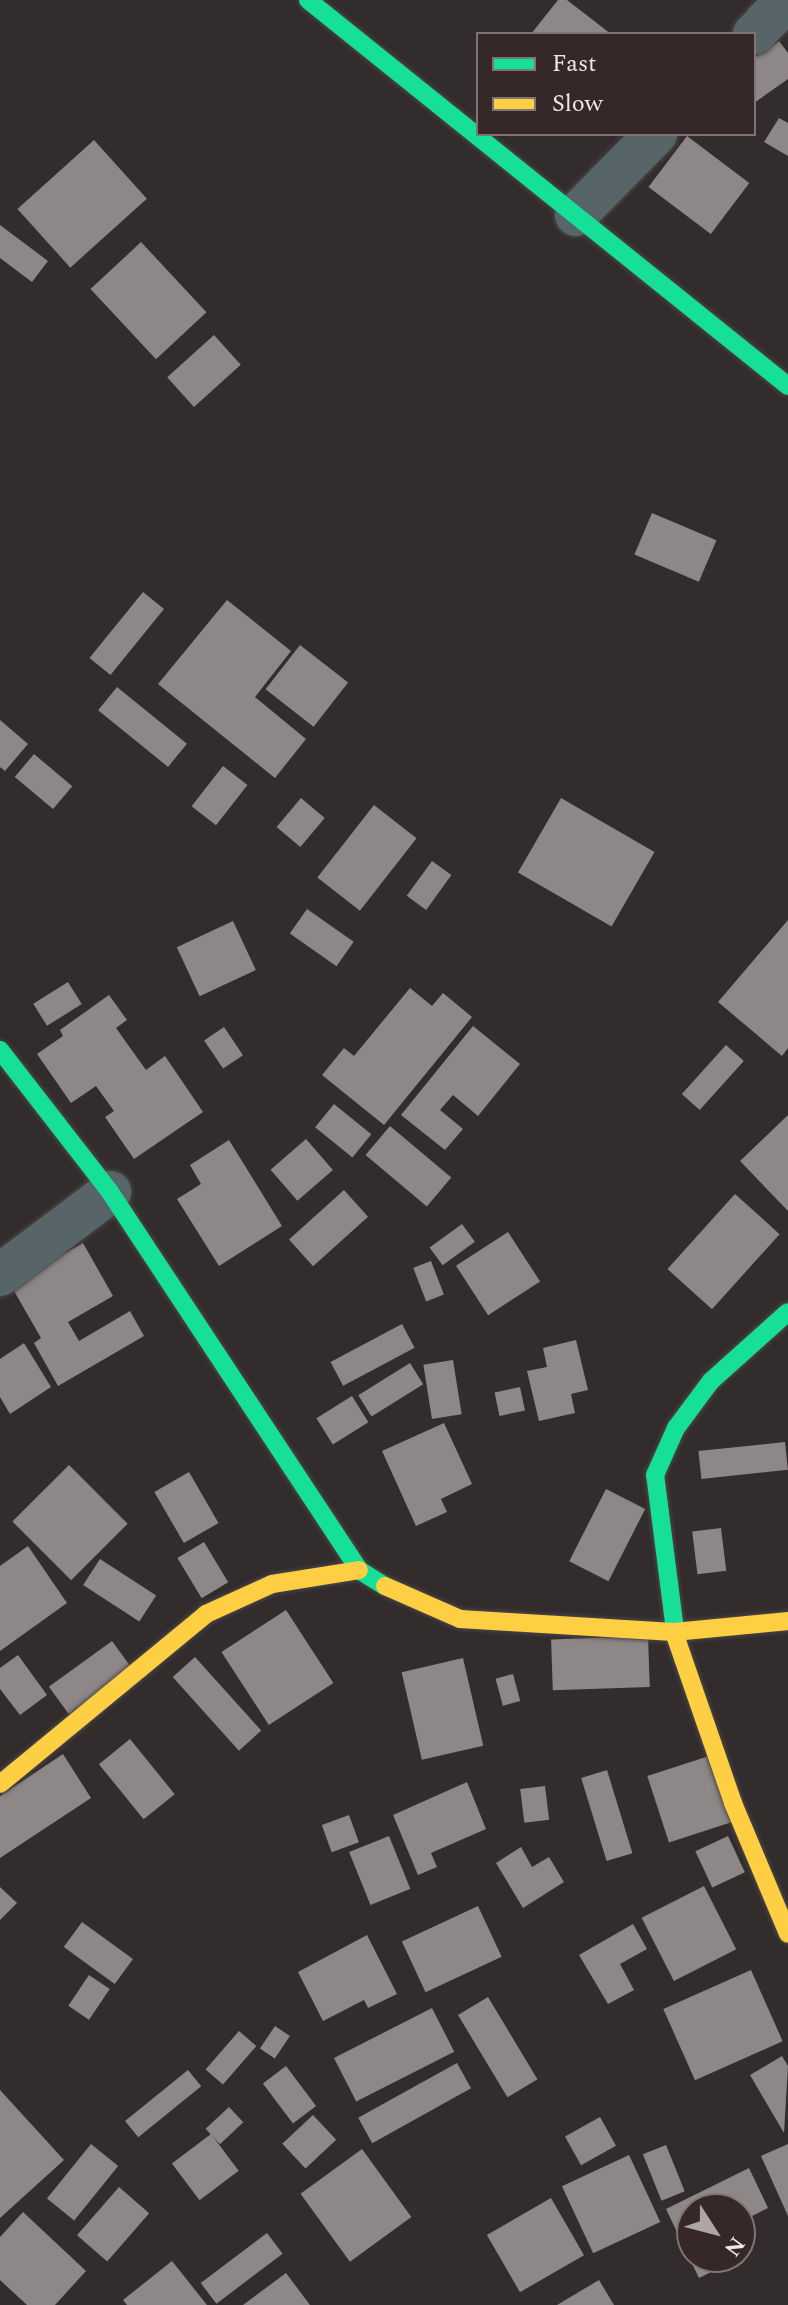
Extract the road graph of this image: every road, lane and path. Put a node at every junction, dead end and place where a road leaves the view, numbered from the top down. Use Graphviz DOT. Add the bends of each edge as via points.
graph roads {
  1 [pos="308,0"];
  2 [pos="787,0"];
  3 [pos="756,32"];
  4 [pos="476,135"];
  5 [pos="478,136"];
  6 [pos="654,136"];
  7 [pos="576,215"];
  8 [pos="788,386"];
  9 [pos="0,1050"];
  10 [pos="110,1192"];
  11 [pos="0,1275"];
  12 [pos="788,1312"];
  13 [pos="359,1570"];
  14 [pos="788,1621"];
  15 [pos="674,1632"];
  16 [pos="0,1784"];
  17 [pos="788,1934"];
  1 -- 4 [label="street"];
  2 -- 3 [label="street"];
  5 -- 7 [label="street"];
  6 -- 7 [label="street"];
  7 -- 8 [label="street"];
  9 -- 10 [label="street"];
  10 -- 11 [label="street"];
  10 -- 13 [label="street"];
  12 -- 15 [label="street" via="711,1381 676,1428 655,1475"];
  13 -- 15 [label="street" via="397,1593 460,1619"];
  13 -- 16 [label="street" via="272,1584 206,1614"];
  14 -- 15 [label="street"];
  15 -- 17 [label="street" via="733,1803"];
}
